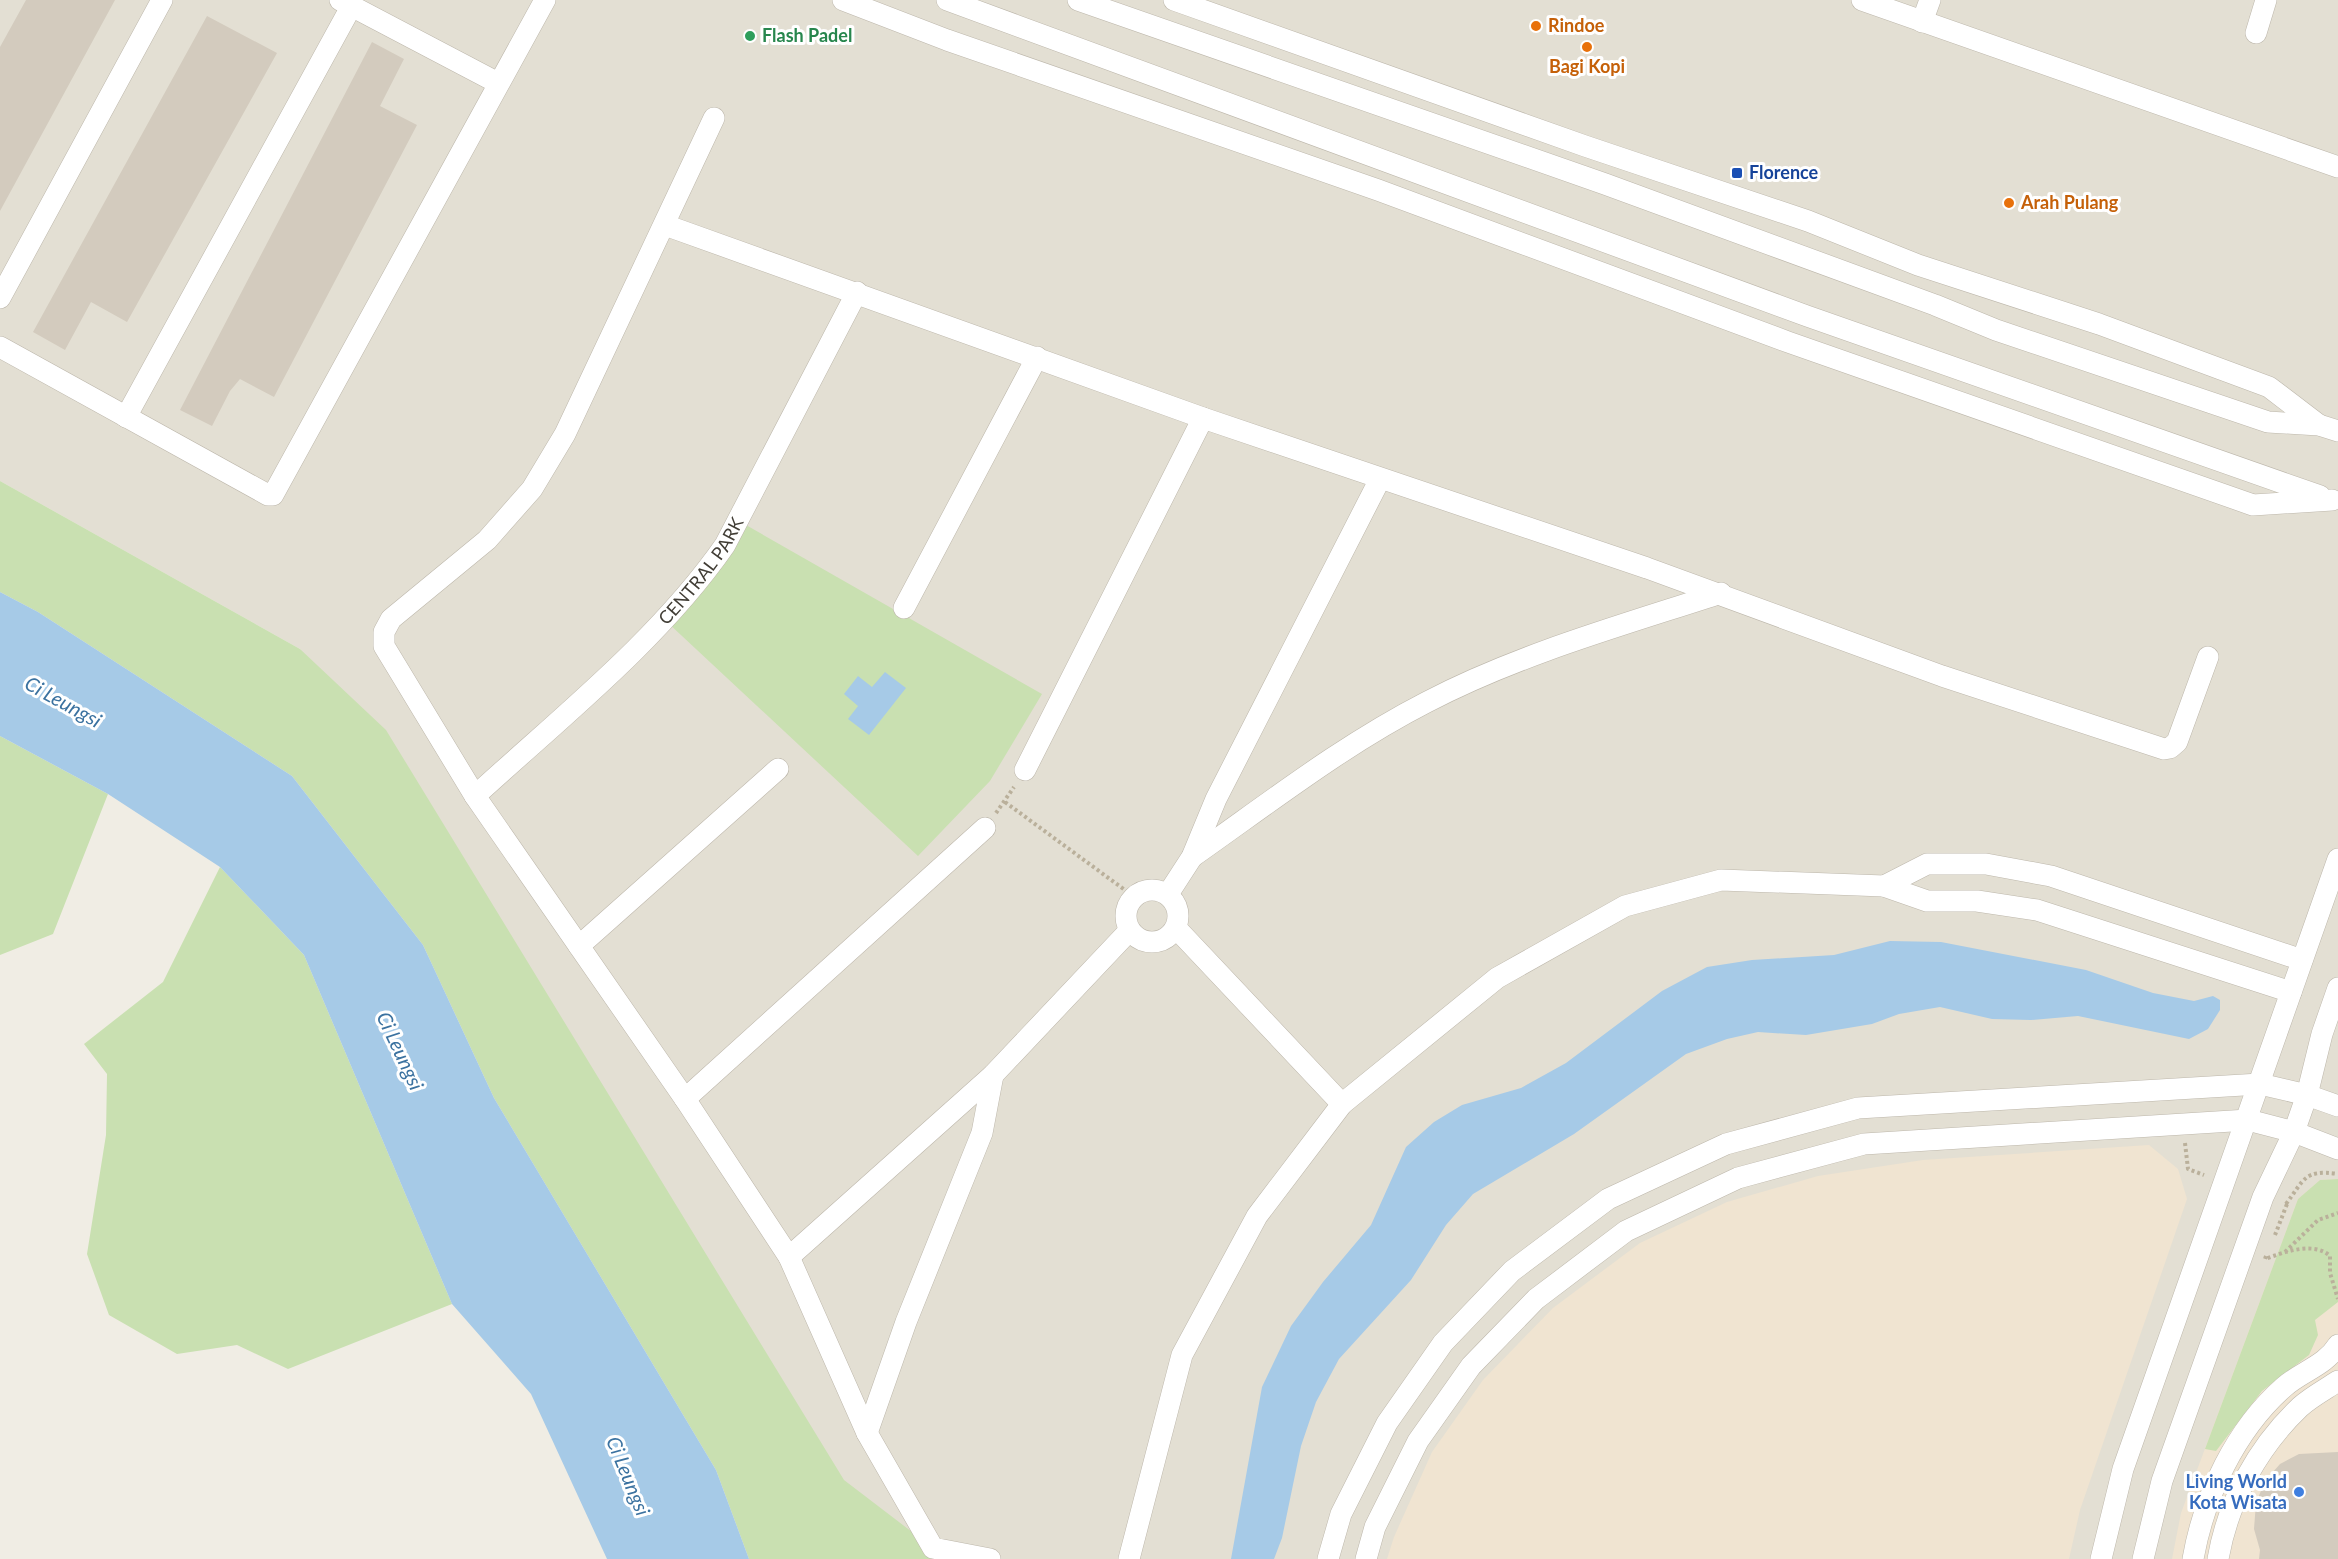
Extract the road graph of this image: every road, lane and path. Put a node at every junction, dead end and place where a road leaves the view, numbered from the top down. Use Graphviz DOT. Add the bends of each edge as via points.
graph roads {
  1 [pos="162,0"];
  2 [pos="545,0"];
  3 [pos="843,0"];
  4 [pos="947,0"];
  5 [pos="1078,0"];
  6 [pos="1174,0"];
  7 [pos="1862,0"];
  8 [pos="1930,0"];
  9 [pos="2265,0"];
  10 [pos="346,3"];
  11 [pos="1922,22"];
  12 [pos="2256,33"];
  13 [pos="498,83"];
  14 [pos="1487,109"];
  15 [pos="714,118"];
  16 [pos="1439,126"];
  17 [pos="1358,151"];
  18 [pos="2338,167"];
  19 [pos="1378,190"];
  20 [pos="665,225"];
  21 [pos="1918,265"];
  22 [pos="857,292"];
  23 [pos="0,298"];
  24 [pos="1935,305"];
  25 [pos="0,347"];
  26 [pos="1037,357"];
  27 [pos="126,417"];
  28 [pos="1203,418"];
  29 [pos="2329,428"];
  30 [pos="1380,479"];
  31 [pos="2335,501"];
  32 [pos="1721,593"];
  33 [pos="904,608"];
  34 [pos="2208,657"];
  35 [pos="778,769"];
  36 [pos="1025,770"];
  37 [pos="475,796"];
  38 [pos="1005,802"];
  39 [pos="985,828"];
  40 [pos="1192,856"];
  41 [pos="2338,859"];
  42 [pos="1884,886"];
  43 [pos="1168,894"];
  44 [pos="1133,896"];
  45 [pos="1176,928"];
  46 [pos="1129,931"];
  47 [pos="579,946"];
  48 [pos="2302,960"];
  49 [pos="2338,988"];
  50 [pos="2291,992"];
  51 [pos="993,1075"];
  52 [pos="2260,1084"];
  53 [pos="2307,1095"];
  54 [pos="685,1099"];
  55 [pos="1342,1104"];
  56 [pos="2338,1106"];
  57 [pos="2248,1120"];
  58 [pos="2183,1124"];
  59 [pos="2294,1132"];
  60 [pos="2338,1149"];
  61 [pos="2338,1174"];
  62 [pos="2224,1183"];
  63 [pos="2263,1197"];
  64 [pos="2287,1204"];
  65 [pos="2338,1213"];
  66 [pos="2274,1237"];
  67 [pos="2270,1248"];
  68 [pos="2284,1252"];
  69 [pos="789,1257"];
  70 [pos="2338,1299"];
  71 [pos="2336,1359"];
  72 [pos="2338,1381"];
  73 [pos="867,1433"];
  74 [pos="990,1559"];
  75 [pos="1129,1559"];
  76 [pos="1328,1559"];
  77 [pos="1366,1559"];
  78 [pos="2101,1559"];
  79 [pos="2143,1559"];
  80 [pos="2193,1559"];
  81 [pos="2218,1559"];
  1 -- 23 [label="street"];
  2 -- 13 [label="street"];
  3 -- 19 [label="street"];
  4 -- 17 [label="street"];
  5 -- 16 [label="street"];
  6 -- 14 [label="street"];
  7 -- 11 [label="street"];
  8 -- 11 [label="street"];
  9 -- 12 [label="street"];
  10 -- 13 [label="street"];
  10 -- 27 [label="street"];
  11 -- 18 [label="street"];
  13 -- 27 [label="street" via="277,492 268,495"];
  14 -- 16 [label="street"];
  14 -- 21 [label="street" via="1808,221"];
  15 -- 20 [label="street"];
  16 -- 24 [label="street"];
  17 -- 19 [label="street"];
  17 -- 31 [label="street" via="1807,316"];
  19 -- 31 [label="street" via="1788,342 2253,505"];
  20 -- 22 [label="street"];
  20 -- 37 [label="street" via="565,435 532,489 487,540 391,619 384,632 384,646"];
  21 -- 24 [label="street"];
  21 -- 29 [label="street" via="2099,324 2269,387"];
  22 -- 26 [label="street"];
  22 -- 37 [label="street, CENTRAL PARK" via="714,561 662,624"];
  24 -- 29 [label="street" via="1996,330 2268,422"];
  25 -- 27 [label="street"];
  26 -- 28 [label="street"];
  26 -- 33 [label="street"];
  28 -- 30 [label="street"];
  28 -- 36 [label="street"];
  30 -- 32 [label="street"];
  30 -- 40 [label="street" via="1216,799"];
  32 -- 34 [label="street" via="1942,676 2164,749 2177,742"];
  32 -- 40 [label="street" via="1570,643 1428,701 1332,758"];
  35 -- 47 [label="street"];
  36 -- 38 [label="path"];
  37 -- 47 [label="street"];
  38 -- 39 [label="path"];
  38 -- 44 [label="path"];
  39 -- 54 [label="street"];
  40 -- 43 [label="street"];
  41 -- 48 [label="street"];
  42 -- 48 [label="street" via="1927,864 1986,864 2051,876"];
  42 -- 50 [label="street" via="1927,902 1977,902 2037,910"];
  42 -- 55 [label="street" via="1721,880 1625,906 1497,978"];
  43 -- 44 [label="street" via="1150,889"];
  43 -- 45 [label="street" via="1179,909"];
  44 -- 46 [label="street" via="1125,913"];
  45 -- 46 [label="street" via="1163,941 1144,942"];
  45 -- 55 [label="street"];
  46 -- 51 [label="street"];
  47 -- 54 [label="street"];
  48 -- 50 [label="street"];
  49 -- 53 [label="street"];
  50 -- 52 [label="street"];
  51 -- 69 [label="street"];
  51 -- 73 [label="street" via="982,1133 906,1322"];
  52 -- 53 [label="street"];
  52 -- 57 [label="street"];
  52 -- 76 [label="street" via="1858,1108 1726,1144 1608,1199 1512,1271 1443,1343 1387,1423 1341,1514"];
  53 -- 56 [label="street"];
  53 -- 59 [label="street"];
  54 -- 69 [label="street"];
  55 -- 75 [label="street" via="1257,1216 1182,1355"];
  57 -- 58 [label="street"];
  57 -- 59 [label="street"];
  57 -- 62 [label="street"];
  58 -- 62 [label="path" via="2188,1169"];
  58 -- 77 [label="street" via="1864,1144 1738,1179 1626,1231 1536,1299 1471,1366 1418,1441 1375,1527"];
  59 -- 60 [label="street"];
  59 -- 63 [label="street"];
  61 -- 64 [label="path" via="2313,1173 2299,1182"];
  62 -- 78 [label="street" via="2123,1469"];
  63 -- 64 [label="path"];
  63 -- 79 [label="street" via="2162,1482"];
  64 -- 66 [label="path"];
  65 -- 68 [label="path" via="2318,1220"];
  67 -- 68 [label="path" via="2265,1259"];
  68 -- 70 [label="path" via="2319,1249 2330,1256 2330,1273"];
  69 -- 73 [label="street"];
  71 -- 80 [label="street" via="2285,1386 2244,1431 2216,1483"];
  72 -- 81 [label="street" via="2302,1406 2267,1442 2238,1492"];
  73 -- 74 [label="street" via="933,1548"];
}
